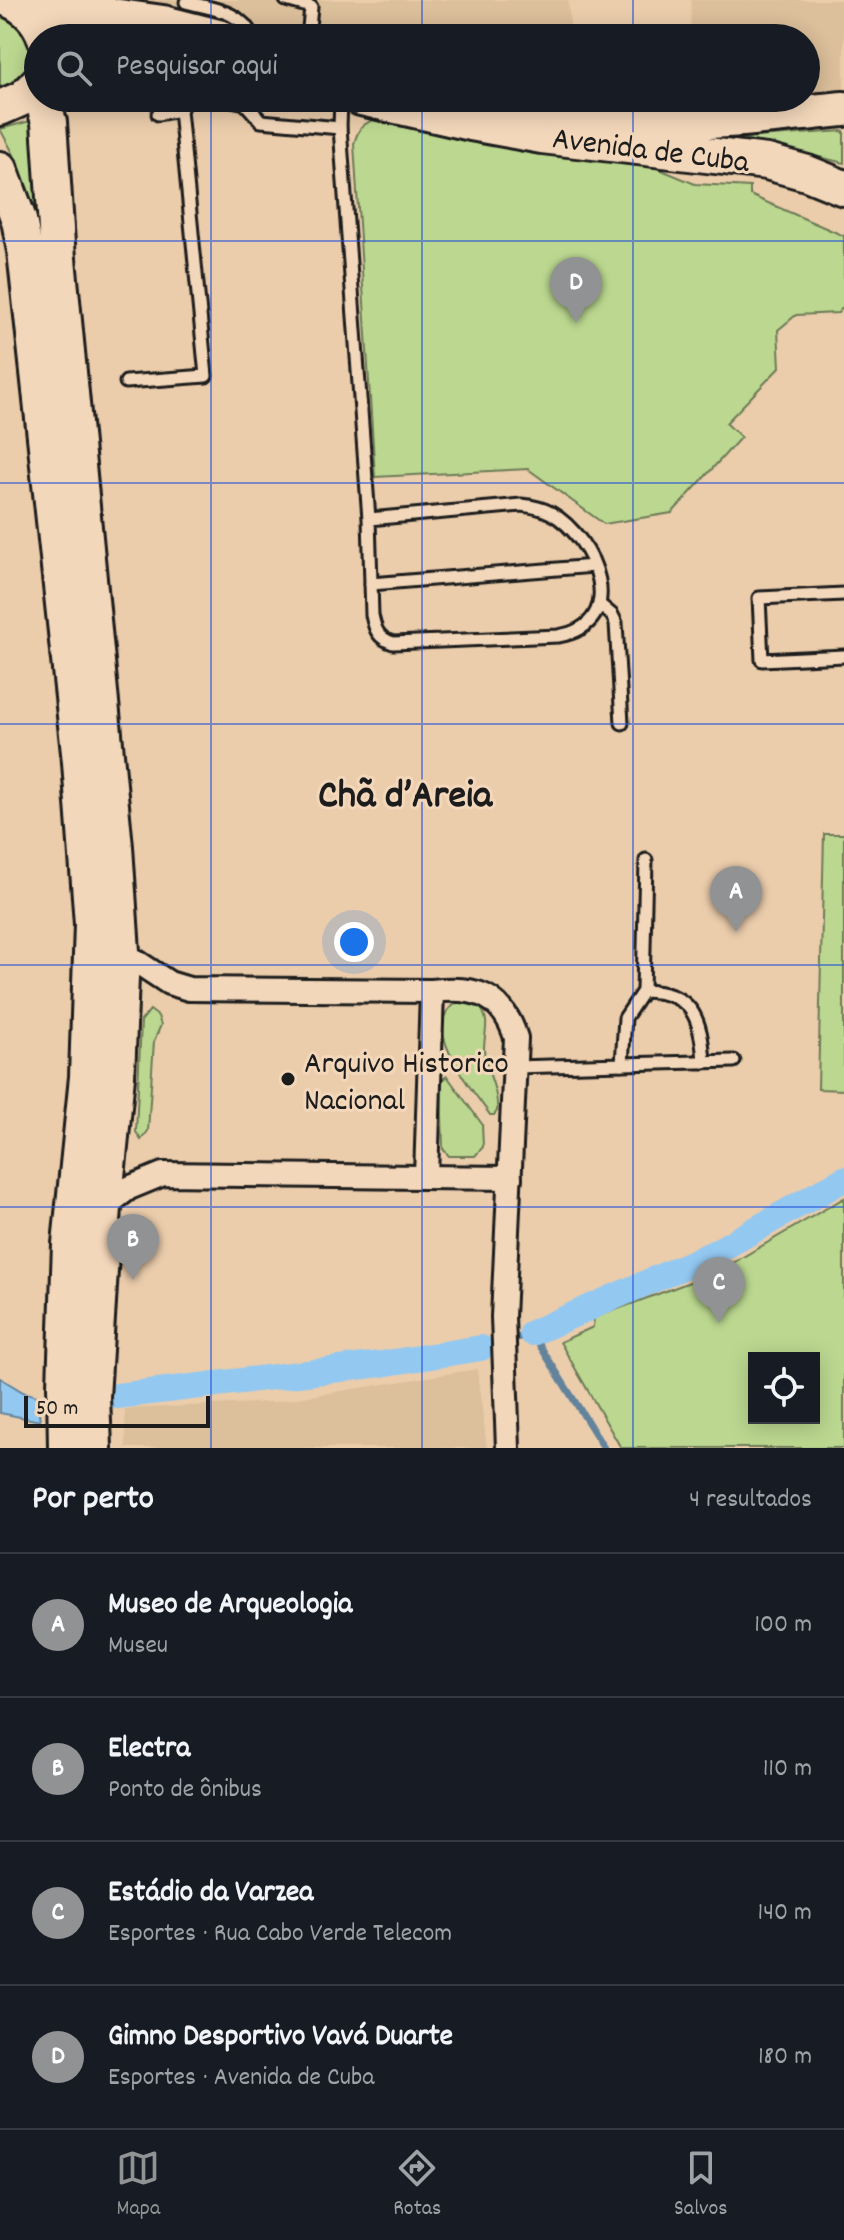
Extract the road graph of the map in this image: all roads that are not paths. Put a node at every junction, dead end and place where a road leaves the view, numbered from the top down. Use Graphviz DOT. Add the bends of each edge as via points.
graph roads {
  1 [pos="286,0"];
  2 [pos="14,2"];
  3 [pos="186,2"];
  4 [pos="88,6"];
  5 [pos="38,24"];
  6 [pos="167,24"];
  7 [pos="245,24"];
  8 [pos="309,24"];
  9 [pos="24,98"];
  10 [pos="0,108"];
  11 [pos="844,109"];
  12 [pos="820,111"];
  13 [pos="46,112"];
  14 [pos="169,112"];
  15 [pos="180,112"];
  16 [pos="253,112"];
  17 [pos="341,112"];
  18 [pos="423,112"];
  19 [pos="575,112"];
  20 [pos="808,112"];
  21 [pos="158,114"];
  22 [pos="340,128"];
  23 [pos="0,169"];
  24 [pos="844,188"];
  25 [pos="126,382"];
  26 [pos="369,519"];
  27 [pos="594,566"];
  28 [pos="371,584"];
  29 [pos="844,594"];
  30 [pos="600,605"];
  31 [pos="844,656"];
  32 [pos="622,723"];
  33 [pos="646,860"];
  34 [pos="122,952"];
  35 [pos="432,991"];
  36 [pos="643,991"];
  37 [pos="734,1061"];
  38 [pos="704,1062"];
  39 [pos="622,1064"];
  40 [pos="515,1067"];
  41 [pos="426,1177"];
  42 [pos="510,1178"];
  43 [pos="104,1207"];
  44 [pos="508,1442"];
  45 [pos="66,1448"];
  46 [pos="94,1448"];
  1 -- 8 [label="lane" via="311,7"];
  2 -- 4 [label="main road"];
  2 -- 5 [label="main road"];
  3 -- 7 [label="lane" via="236,16"];
  4 -- 6 [label="main road"];
  9 -- 10 [label="main road"];
  11 -- 12 [label="main road, Avenida de Cuba"];
  13 -- 34 [label="main road"];
  14 -- 21 [label="lane"];
  15 -- 25 [label="lane" via="206,376"];
  16 -- 22 [label="lane" via="261,121"];
  17 -- 22 [label="lane"];
  18 -- 24 [label="main road, Avenida de Cuba" via="542,136 767,162"];
  19 -- 20 [label="main road, Avenida de Cuba" via="671,121"];
  22 -- 26 [label="lane"];
  23 -- 45 [label="main road" via="19,220 26,265 80,762 92,924 87,1077 70,1244"];
  26 -- 27 [label="lane" via="538,507 565,524"];
  26 -- 28 [label="lane"];
  27 -- 28 [label="lane"];
  27 -- 30 [label="lane"];
  28 -- 30 [label="lane" via="375,629 393,643 573,634"];
  29 -- 31 [label="lane" via="759,598 762,660"];
  30 -- 32 [label="lane" via="616,623"];
  33 -- 36 [label="lane"];
  34 -- 35 [label="street" via="169,983 189,989"];
  34 -- 43 [label="main road"];
  35 -- 40 [label="street" via="460,988 487,996 506,1015 516,1038"];
  35 -- 41 [label="street"];
  36 -- 38 [label="lane" via="674,995 687,1004 702,1032"];
  36 -- 39 [label="lane" via="625,1018"];
  37 -- 38 [label="lane"];
  38 -- 39 [label="lane"];
  39 -- 40 [label="lane"];
  40 -- 42 [label="street"];
  41 -- 42 [label="street"];
  41 -- 43 [label="street" via="163,1174 129,1188"];
  42 -- 44 [label="street" via="503,1317"];
  43 -- 46 [label="main road" via="92,1397"];
}
